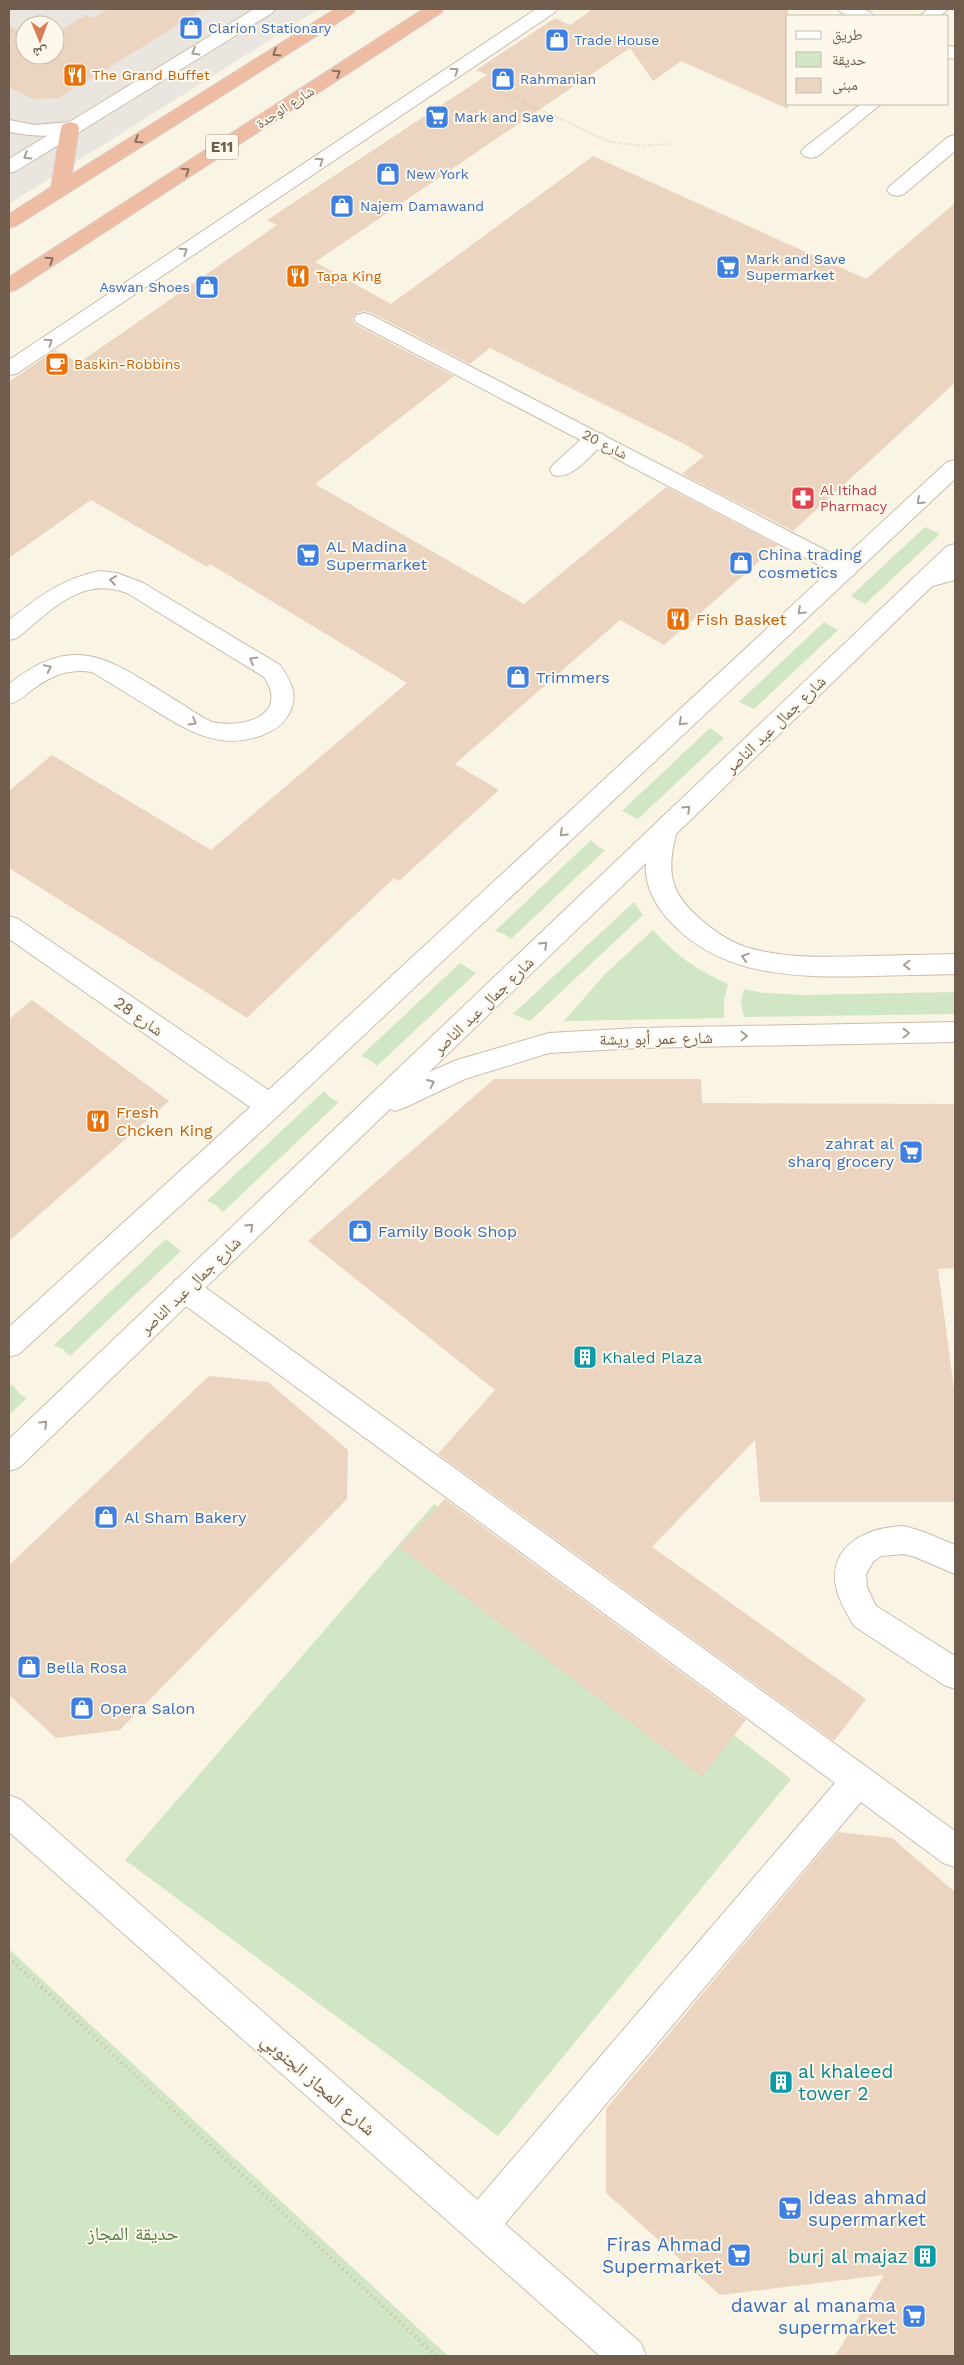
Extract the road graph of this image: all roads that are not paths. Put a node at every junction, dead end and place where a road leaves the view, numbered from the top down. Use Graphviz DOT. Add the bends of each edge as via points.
graph roads {
  1 [pos="266,9"];
  2 [pos="346,9"];
  3 [pos="435,9"];
  4 [pos="548,9"];
  5 [pos="847,9"];
  6 [pos="862,15"];
  7 [pos="871,105"];
  8 [pos="9,126"];
  9 [pos="70,128"];
  10 [pos="955,142"];
  11 [pos="811,152"];
  12 [pos="9,167"];
  13 [pos="60,189"];
  14 [pos="897,190"];
  15 [pos="9,222"];
  16 [pos="9,286"];
  17 [pos="364,319"];
  18 [pos="9,369"];
  19 [pos="595,439"];
  20 [pos="955,467"];
  21 [pos="561,470"];
  22 [pos="955,551"];
  23 [pos="846,570"];
  24 [pos="955,572"];
  25 [pos="924,580"];
  26 [pos="9,632"];
  27 [pos="9,696"];
  28 [pos="664,831"];
  29 [pos="9,926"];
  30 [pos="955,964"];
  31 [pos="955,1032"];
  32 [pos="270,1106"];
  33 [pos="371,1112"];
  34 [pos="185,1289"];
  35 [pos="9,1345"];
  36 [pos="9,1458"];
  37 [pos="955,1560"];
  38 [pos="955,1674"];
  39 [pos="859,1780"];
  40 [pos="9,1811"];
  41 [pos="955,1851"];
  42 [pos="480,2225"];
  43 [pos="628,2356"];
  1 -- 9 [label="street, one-way"];
  2 -- 13 [label="highway, one-way"];
  16 -- 3 [label="highway, شارع الوحدة / E11, one-way"];
  18 -- 4 [label="street, one-way"];
  5 -- 6 [label="street"];
  7 -- 11 [label="street"];
  8 -- 9 [label="street" via="35,131"];
  9 -- 12 [label="street, one-way"];
  9 -- 13 [label="highway"];
  10 -- 14 [label="street"];
  13 -- 15 [label="highway"];
  17 -- 19 [label="street, شارع 20"];
  19 -- 21 [label="street"];
  19 -- 23 [label="street, شارع 20"];
  20 -- 23 [label="street, one-way"];
  22 -- 25 [label="street, شارع جمال عبد الناصر"];
  23 -- 32 [label="street, one-way"];
  24 -- 25 [label="street"];
  28 -- 25 [label="street, شارع جمال عبد الناصر, one-way"];
  27 -- 26 [label="street, one-way" via="47,668 60,663 86,662 104,668 202,727 238,733 256,729 271,720 282,708 285,695 282,682 272,671 135,588 112,579 83,581 70,586"];
  30 -- 28 [label="street, one-way" via="809,968 744,958 716,946 691,928 672,908 659,882 656,858"];
  33 -- 28 [label="street, شارع جمال عبد الناصر, one-way"];
  29 -- 32 [label="street, شارع 28"];
  33 -- 31 [label="street, شارع عمر أبو ريشة, one-way" via="457,1071 549,1043 638,1038"];
  32 -- 35 [label="street"];
  34 -- 33 [label="street, شارع جمال عبد الناصر, one-way"];
  36 -- 34 [label="street, شارع جمال عبد الناصر, one-way"];
  34 -- 39 [label="street"];
  37 -- 38 [label="street" via="907,1541 889,1540 872,1544 859,1555 851,1569 850,1585 854,1602 865,1616"];
  39 -- 41 [label="street"];
  39 -- 42 [label="street"];
  40 -- 42 [label="street, شارع المجاز الجنوبي"];
  42 -- 43 [label="street, شارع المجاز الجنوبي"];
}
